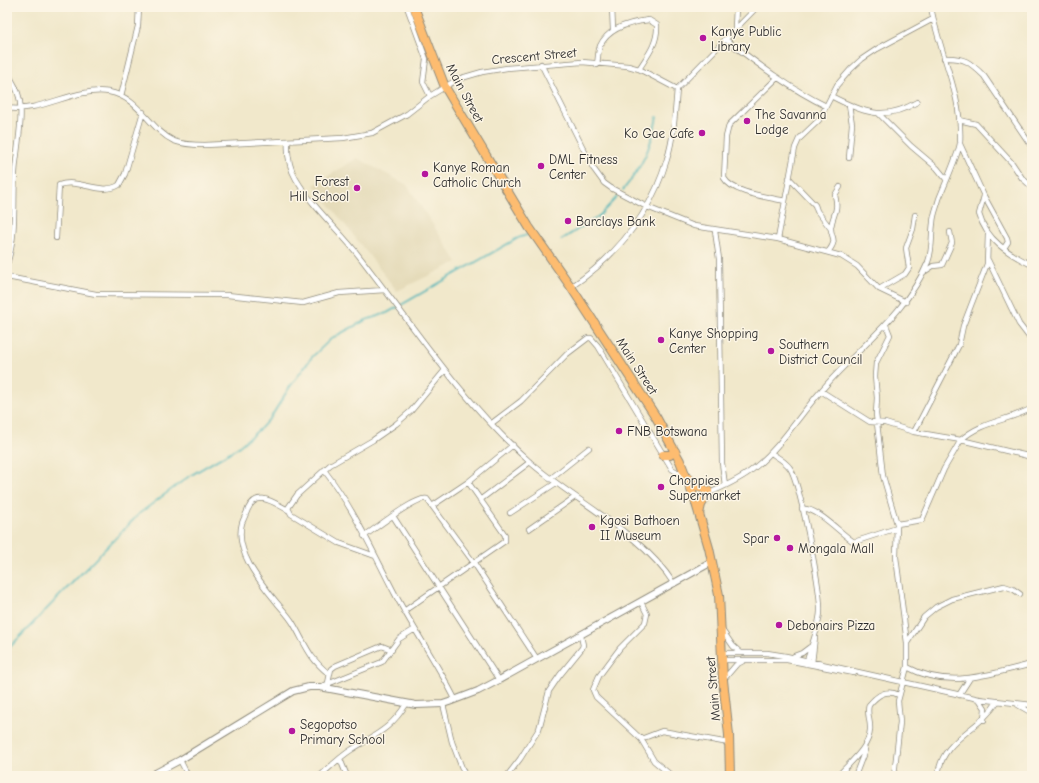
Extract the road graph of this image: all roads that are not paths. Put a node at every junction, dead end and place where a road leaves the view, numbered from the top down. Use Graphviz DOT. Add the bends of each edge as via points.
graph roads {
  1 [pos="139,7"];
  2 [pos="407,7"];
  3 [pos="414,7"];
  4 [pos="612,7"];
  5 [pos="736,7"];
  6 [pos="757,7"];
  7 [pos="931,7"];
  8 [pos="933,19"];
  9 [pos="735,28"];
  10 [pos="613,30"];
  11 [pos="725,38"];
  12 [pos="944,58"];
  13 [pos="541,64"];
  14 [pos="597,65"];
  15 [pos="639,69"];
  16 [pos="7,73"];
  17 [pos="777,78"];
  18 [pos="445,87"];
  19 [pos="677,89"];
  20 [pos="121,96"];
  21 [pos="430,96"];
  22 [pos="830,96"];
  23 [pos="917,102"];
  24 [pos="849,105"];
  25 [pos="826,106"];
  26 [pos="7,108"];
  27 [pos="20,110"];
  28 [pos="143,112"];
  29 [pos="879,114"];
  30 [pos="959,120"];
  31 [pos="288,141"];
  32 [pos="960,144"];
  33 [pos="1032,147"];
  34 [pos="849,158"];
  35 [pos="789,178"];
  36 [pos="946,179"];
  37 [pos="840,187"];
  38 [pos="1032,187"];
  39 [pos="984,196"];
  40 [pos="785,201"];
  41 [pos="647,207"];
  42 [pos="915,215"];
  43 [pos="831,229"];
  44 [pos="714,231"];
  45 [pos="950,232"];
  46 [pos="988,234"];
  47 [pos="56,238"];
  48 [pos="778,239"];
  49 [pos="9,241"];
  50 [pos="1004,248"];
  51 [pos="828,252"];
  52 [pos="988,260"];
  53 [pos="7,264"];
  54 [pos="1032,265"];
  55 [pos="923,273"];
  56 [pos="7,277"];
  57 [pos="571,287"];
  58 [pos="880,289"];
  59 [pos="385,290"];
  60 [pos="906,302"];
  61 [pos="886,325"];
  62 [pos="1032,340"];
  63 [pos="445,370"];
  64 [pos="821,391"];
  65 [pos="1032,408"];
  66 [pos="876,422"];
  67 [pos="492,423"];
  68 [pos="914,432"];
  69 [pos="961,440"];
  70 [pos="513,445"];
  71 [pos="589,448"];
  72 [pos="675,451"];
  73 [pos="771,453"];
  74 [pos="663,455"];
  75 [pos="1032,457"];
  76 [pos="530,462"];
  77 [pos="324,470"];
  78 [pos="685,475"];
  79 [pos="550,478"];
  80 [pos="468,482"];
  81 [pos="556,483"];
  82 [pos="725,485"];
  83 [pos="709,492"];
  84 [pos="575,497"];
  85 [pos="694,497"];
  86 [pos="480,500"];
  87 [pos="432,506"];
  88 [pos="802,509"];
  89 [pos="288,510"];
  90 [pos="510,513"];
  91 [pos="699,515"];
  92 [pos="393,516"];
  93 [pos="897,526"];
  94 [pos="529,529"];
  95 [pos="364,536"];
  96 [pos="375,556"];
  97 [pos="712,562"];
  98 [pos="474,563"];
  99 [pos="674,584"];
  100 [pos="440,587"];
  101 [pos="1020,594"];
  102 [pos="641,602"];
  103 [pos="404,610"];
  104 [pos="415,629"];
  105 [pos="722,630"];
  106 [pos="581,636"];
  107 [pos="906,643"];
  108 [pos="812,648"];
  109 [pos="392,650"];
  110 [pos="742,654"];
  111 [pos="790,656"];
  112 [pos="722,657"];
  113 [pos="537,659"];
  114 [pos="746,659"];
  115 [pos="809,662"];
  116 [pos="1032,664"];
  117 [pos="830,665"];
  118 [pos="907,667"];
  119 [pos="329,674"];
  120 [pos="883,677"];
  121 [pos="970,678"];
  122 [pos="499,680"];
  123 [pos="723,680"];
  124 [pos="903,682"];
  125 [pos="328,683"];
  126 [pos="320,687"];
  127 [pos="899,695"];
  128 [pos="959,695"];
  129 [pos="979,699"];
  130 [pos="455,700"];
  131 [pos="997,702"];
  132 [pos="407,703"];
  133 [pos="443,704"];
  134 [pos="1014,704"];
  135 [pos="1031,706"];
  136 [pos="1032,713"];
  137 [pos="984,720"];
  138 [pos="640,739"];
  139 [pos="729,743"];
  140 [pos="863,748"];
  141 [pos="340,759"];
  142 [pos="180,760"];
  143 [pos="150,776"];
  144 [pos="188,776"];
  145 [pos="320,776"];
  146 [pos="348,776"];
  147 [pos="465,776"];
  148 [pos="507,776"];
  149 [pos="672,776"];
  150 [pos="730,776"];
  151 [pos="838,776"];
  152 [pos="855,776"];
  153 [pos="894,776"];
  154 [pos="938,776"];
  1 -- 20 [label="street" via="137,32"];
  2 -- 21 [label="street" via="426,60 423,82"];
  3 -- 18 [label="highway, Main Street"];
  4 -- 10 [label="street"];
  5 -- 9 [label="street"];
  6 -- 9 [label="street"];
  7 -- 8 [label="street"];
  8 -- 12 [label="street"];
  8 -- 22 [label="street" via="862,59"];
  9 -- 11 [label="street"];
  10 -- 14 [label="street" via="599,47"];
  10 -- 15 [label="street" via="649,20 656,25 654,45"];
  11 -- 17 [label="street"];
  11 -- 19 [label="street"];
  12 -- 30 [label="street" via="954,88"];
  12 -- 33 [label="street" via="964,59 976,67"];
  13 -- 14 [label="street, Crescent Street" via="582,62"];
  13 -- 18 [label="street, Crescent Street" via="482,72 458,79"];
  13 -- 41 [label="street" via="593,168 604,183"];
  14 -- 15 [label="street, Crescent Street"];
  15 -- 19 [label="street, Crescent Street"];
  16 -- 27 [label="street" via="19,98"];
  17 -- 25 [label="street"];
  17 -- 40 [label="street" via="729,125 724,178 736,189"];
  18 -- 21 [label="street, Crescent Street"];
  18 -- 57 [label="highway, Main Street" via="529,227"];
  19 -- 41 [label="street" via="667,160"];
  20 -- 27 [label="street" via="99,92 76,95"];
  20 -- 28 [label="street, Crescent Street"];
  21 -- 31 [label="street, Crescent Street" via="408,114 372,133 343,138"];
  22 -- 24 [label="street"];
  22 -- 25 [label="street"];
  23 -- 29 [label="street" via="904,110"];
  24 -- 29 [label="street"];
  24 -- 34 [label="street" via="852,124"];
  25 -- 35 [label="street" via="819,120 799,139"];
  26 -- 27 [label="street"];
  27 -- 49 [label="street"];
  28 -- 31 [label="street, Crescent Street" via="163,134 184,144"];
  28 -- 47 [label="street" via="125,174 119,185 106,189 59,185"];
  29 -- 36 [label="street"];
  30 -- 32 [label="street"];
  30 -- 38 [label="street" via="976,124"];
  31 -- 59 [label="street" via="287,155 292,172 302,188"];
  32 -- 36 [label="street"];
  32 -- 39 [label="street"];
  35 -- 40 [label="street"];
  35 -- 43 [label="street" via="816,205 817,211"];
  36 -- 55 [label="street" via="933,222 931,253"];
  37 -- 43 [label="street" via="835,195 837,205"];
  39 -- 46 [label="street" via="979,214"];
  39 -- 50 [label="street" via="1007,238 1008,242"];
  40 -- 48 [label="street"];
  41 -- 44 [label="street" via="694,226"];
  41 -- 57 [label="street" via="622,244 586,277"];
  42 -- 58 [label="street" via="906,248 909,268 905,274"];
  43 -- 51 [label="street" via="833,245"];
  44 -- 48 [label="street"];
  44 -- 82 [label="street" via="719,259 722,463"];
  45 -- 55 [label="street" via="952,243 942,265 932,266"];
  46 -- 50 [label="street" via="995,243"];
  46 -- 52 [label="street"];
  48 -- 51 [label="street"];
  49 -- 53 [label="street"];
  50 -- 54 [label="street"];
  51 -- 58 [label="street" via="850,261"];
  52 -- 62 [label="street" via="1019,324"];
  52 -- 68 [label="street" via="963,326 959,345"];
  55 -- 60 [label="street"];
  56 -- 59 [label="street" via="96,294 227,295 304,303 339,293"];
  57 -- 72 [label="highway, Main Street" via="656,417"];
  58 -- 60 [label="street"];
  59 -- 63 [label="street"];
  60 -- 61 [label="street"];
  61 -- 64 [label="street" via="857,351"];
  61 -- 66 [label="street" via="890,335 875,369"];
  63 -- 67 [label="street"];
  63 -- 77 [label="street" via="411,411 396,424"];
  64 -- 66 [label="street" via="868,421"];
  64 -- 73 [label="street"];
  65 -- 69 [label="street" via="1021,415 976,428"];
  66 -- 68 [label="street" via="893,424"];
  66 -- 93 [label="street" via="883,476"];
  67 -- 70 [label="street"];
  67 -- 74 [label="street" via="530,393 567,354 591,338"];
  68 -- 69 [label="street"];
  69 -- 75 [label="street"];
  69 -- 93 [label="street" via="944,469 922,520"];
  70 -- 76 [label="street"];
  70 -- 80 [label="street"];
  71 -- 79 [label="street"];
  72 -- 74 [label="highway" via="670,455"];
  72 -- 78 [label="highway, Main Street"];
  73 -- 82 [label="street" via="749,472"];
  73 -- 88 [label="street" via="790,467"];
  74 -- 78 [label="street" via="672,469"];
  76 -- 79 [label="street"];
  76 -- 86 [label="street"];
  77 -- 89 [label="street" via="297,495"];
  77 -- 95 [label="street" via="341,494"];
  78 -- 83 [label="highway" via="693,484"];
  78 -- 85 [label="highway, Main Street"];
  79 -- 81 [label="street"];
  80 -- 86 [label="street"];
  80 -- 87 [label="street"];
  81 -- 84 [label="street"];
  81 -- 90 [label="street"];
  82 -- 83 [label="street"];
  83 -- 85 [label="street"];
  83 -- 91 [label="highway" via="700,507"];
  84 -- 94 [label="street"];
  84 -- 99 [label="street" via="645,550"];
  85 -- 91 [label="highway, Main Street"];
  86 -- 98 [label="street" via="506,536 503,543"];
  87 -- 92 [label="street" via="427,499 422,498"];
  87 -- 98 [label="street"];
  88 -- 93 [label="street" via="807,508 816,513 854,542"];
  88 -- 108 [label="street" via="820,600 820,616"];
  89 -- 96 [label="street" via="290,514 339,543"];
  89 -- 119 [label="street" via="264,498 257,498 251,503 242,524 241,537 245,555 254,571 293,622 306,650"];
  91 -- 97 [label="highway, Main Street"];
  92 -- 95 [label="street"];
  92 -- 100 [label="street"];
  93 -- 107 [label="street" via="896,557"];
  95 -- 96 [label="street"];
  96 -- 103 [label="street"];
  97 -- 99 [label="street"];
  97 -- 105 [label="highway, Main Street" via="719,595"];
  98 -- 100 [label="street"];
  98 -- 113 [label="street"];
  99 -- 102 [label="street"];
  100 -- 103 [label="street"];
  100 -- 122 [label="street"];
  101 -- 107 [label="street" via="1004,586 952,599 930,611"];
  102 -- 106 [label="street"];
  102 -- 138 [label="street" via="647,614 645,623 620,648 599,676 593,690 596,697"];
  103 -- 104 [label="street"];
  104 -- 109 [label="street" via="399,640"];
  104 -- 130 [label="street"];
  105 -- 110 [label="street" via="734,648"];
  105 -- 112 [label="highway, Main Street"];
  106 -- 113 [label="street"];
  106 -- 148 [label="street" via="582,648 547,695 540,729"];
  107 -- 118 [label="street"];
  108 -- 111 [label="street"];
  108 -- 115 [label="street"];
  108 -- 117 [label="street" via="820,659"];
  109 -- 119 [label="street" via="382,646 335,666"];
  109 -- 125 [label="street" via="382,662"];
  110 -- 111 [label="street"];
  110 -- 112 [label="street"];
  111 -- 115 [label="street"];
  112 -- 114 [label="street"];
  112 -- 123 [label="highway, Main Street"];
  113 -- 122 [label="street"];
  114 -- 115 [label="street"];
  114 -- 123 [label="street" via="736,665"];
  115 -- 117 [label="street"];
  115 -- 120 [label="street"];
  116 -- 121 [label="street"];
  117 -- 120 [label="street"];
  118 -- 121 [label="street" via="934,678"];
  118 -- 124 [label="street"];
  119 -- 125 [label="street"];
  120 -- 124 [label="street"];
  121 -- 128 [label="street"];
  122 -- 130 [label="street"];
  123 -- 139 [label="highway, Main Street"];
  124 -- 127 [label="street"];
  124 -- 128 [label="street"];
  125 -- 126 [label="street"];
  126 -- 132 [label="street"];
  126 -- 142 [label="street" via="293,691"];
  127 -- 140 [label="street" via="892,692 882,693 869,705 868,718 871,729 868,742"];
  127 -- 153 [label="street" via="900,729"];
  128 -- 129 [label="street"];
  129 -- 131 [label="street"];
  129 -- 137 [label="street" via="985,708"];
  130 -- 133 [label="street"];
  131 -- 134 [label="street"];
  131 -- 137 [label="street"];
  132 -- 133 [label="street"];
  132 -- 141 [label="street" via="390,726"];
  133 -- 147 [label="street" via="453,747"];
  134 -- 135 [label="street"];
  134 -- 136 [label="street"];
  137 -- 154 [label="street" via="947,749 938,765"];
  138 -- 139 [label="street" via="662,731"];
  138 -- 149 [label="street" via="654,762"];
  139 -- 150 [label="highway, Main Street"];
  140 -- 151 [label="street"];
  140 -- 152 [label="street"];
  141 -- 145 [label="street"];
  141 -- 146 [label="street"];
  142 -- 143 [label="street"];
  142 -- 144 [label="street"];
}
